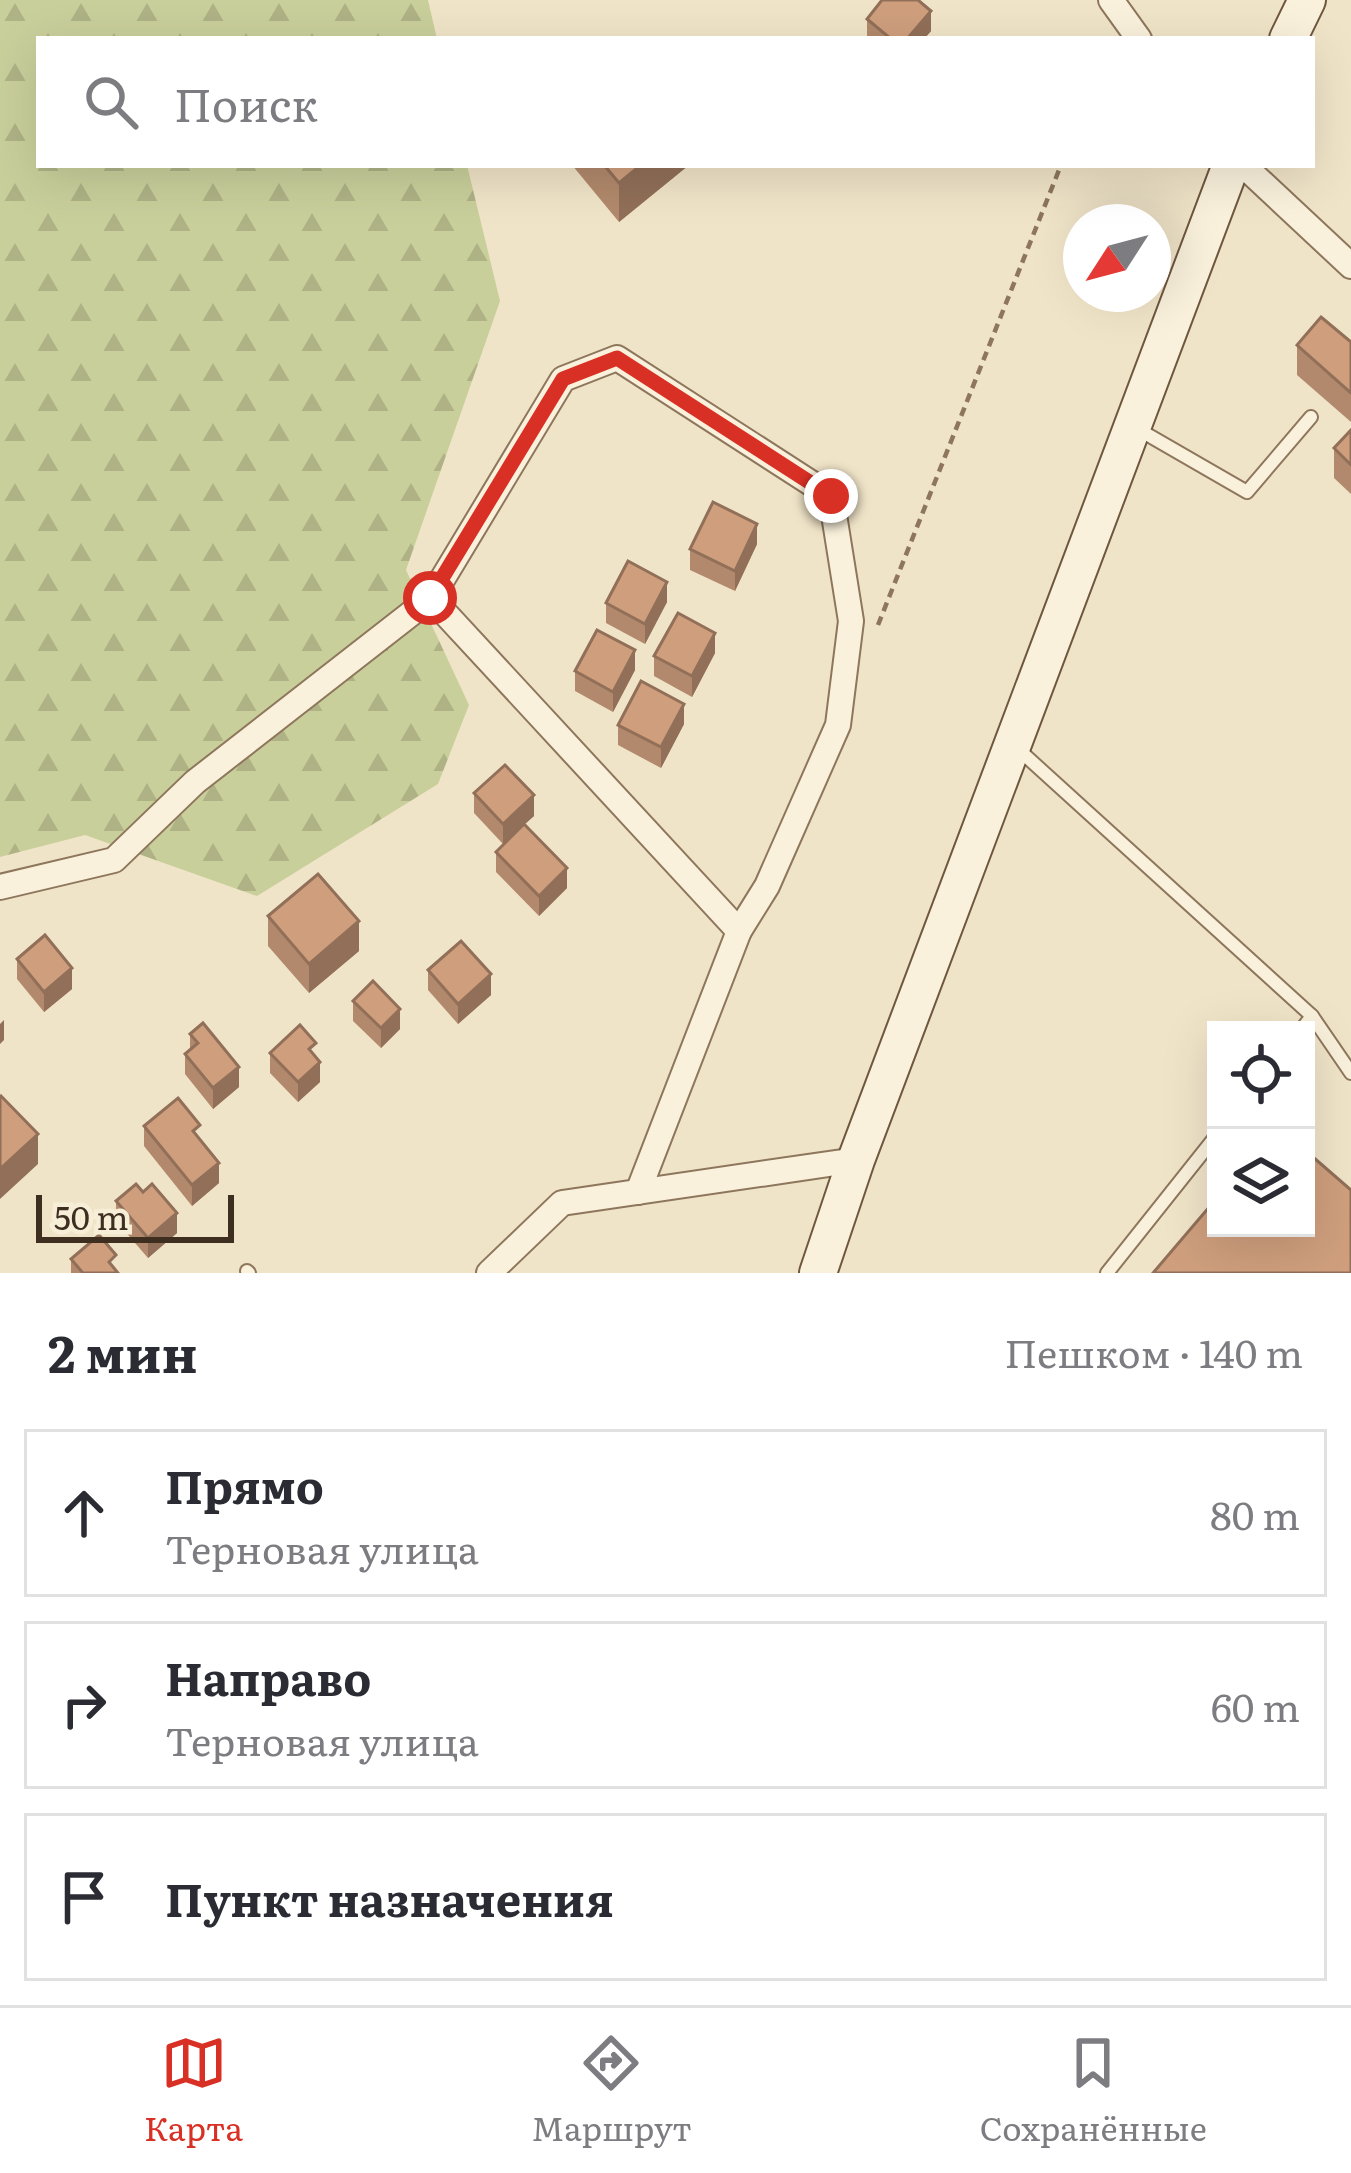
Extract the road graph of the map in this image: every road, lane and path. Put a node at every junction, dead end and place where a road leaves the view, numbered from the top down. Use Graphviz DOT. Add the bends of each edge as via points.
graph roads {
  1 [pos="1111,0"];
  2 [pos="1307,0"];
  3 [pos="1137,36"];
  4 [pos="1289,36"];
  5 [pos="1060,168"];
  6 [pos="1231,168"];
  7 [pos="1246,168"];
  8 [pos="1351,266"];
  9 [pos="1311,417"];
  10 [pos="1133,427"];
  11 [pos="430,598"];
  12 [pos="872,639"];
  13 [pos="1012,744"];
  14 [pos="0,886"];
  15 [pos="739,931"];
  16 [pos="1312,1016"];
  17 [pos="1308,1021"];
  18 [pos="1351,1073"];
  19 [pos="1207,1147"];
  20 [pos="856,1160"];
  21 [pos="638,1192"];
  22 [pos="489,1273"];
  23 [pos="818,1273"];
  24 [pos="1107,1273"];
  1 -- 3 [label="street"];
  2 -- 4 [label="main road"];
  5 -- 12 [label="path"];
  6 -- 10 [label="main road"];
  7 -- 8 [label="street"];
  9 -- 10 [label="lane" via="1247,492"];
  10 -- 13 [label="main road"];
  11 -- 14 [label="street" via="195,782 114,860"];
  11 -- 15 [label="street"];
  11 -- 15 [label="street" via="563,379 617,358 831,496 850,621 838,725"];
  13 -- 16 [label="lane"];
  13 -- 20 [label="main road"];
  15 -- 21 [label="street"];
  16 -- 17 [label="lane"];
  16 -- 18 [label="lane"];
  19 -- 24 [label="lane"];
  20 -- 21 [label="street"];
  20 -- 23 [label="main road"];
  21 -- 22 [label="street" via="562,1203"];
}
